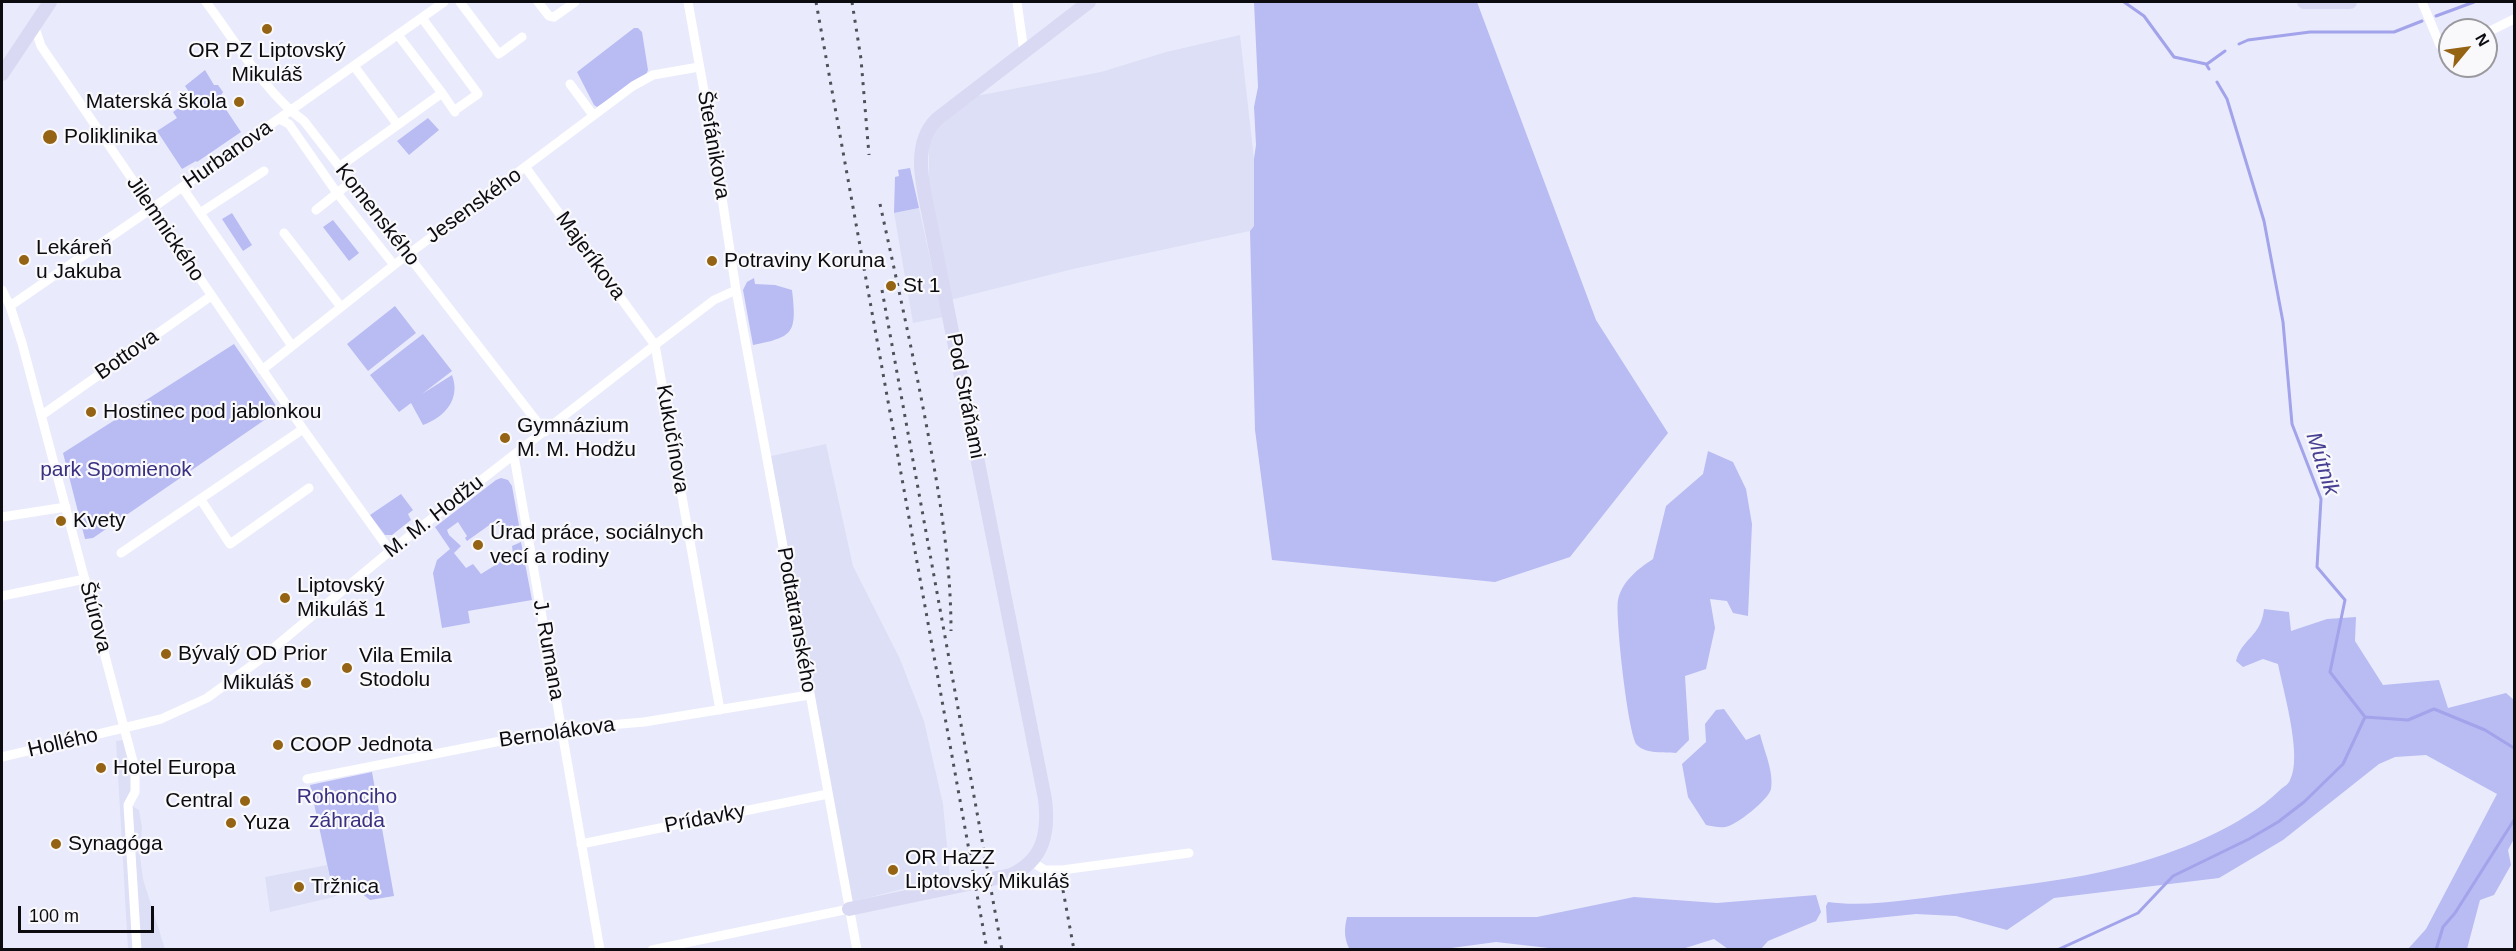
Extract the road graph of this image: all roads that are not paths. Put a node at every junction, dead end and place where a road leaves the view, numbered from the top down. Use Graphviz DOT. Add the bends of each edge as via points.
graph roads {
  1 [pos="50,2"];
  2 [pos="206,2"];
  3 [pos="444,2"];
  4 [pos="460,2"];
  5 [pos="537,2"];
  6 [pos="575,2"];
  7 [pos="688,2"];
  8 [pos="1017,2"];
  9 [pos="1089,2"];
  10 [pos="2304,2"];
  11 [pos="2350,2"];
  12 [pos="2422,2"];
  13 [pos="422,18"];
  14 [pos="2514,19"];
  15 [pos="34,25"];
  16 [pos="2498,27"];
  17 [pos="398,35"];
  18 [pos="522,37"];
  19 [pos="2438,40"];
  20 [pos="1024,52"];
  21 [pos="354,66"];
  22 [pos="699,67"];
  23 [pos="2,74"];
  24 [pos="570,84"];
  25 [pos="442,93"];
  26 [pos="290,111"];
  27 [pos="593,115"];
  28 [pos="279,119"];
  29 [pos="397,124"];
  30 [pos="339,167"];
  31 [pos="526,168"];
  32 [pos="264,171"];
  33 [pos="351,182"];
  34 [pos="182,187"];
  35 [pos="337,193"];
  36 [pos="152,209"];
  37 [pos="316,210"];
  38 [pos="200,213"];
  39 [pos="284,233"];
  40 [pos="408,255"];
  41 [pos="394,266"];
  42 [pos="2,290"];
  43 [pos="736,290"];
  44 [pos="211,296"];
  45 [pos="10,306"];
  46 [pos="340,307"];
  47 [pos="655,345"];
  48 [pos="292,346"];
  49 [pos="262,370"];
  50 [pos="42,414"];
  51 [pos="303,429"];
  52 [pos="545,432"];
  53 [pos="514,456"];
  54 [pos="309,488"];
  55 [pos="201,500"];
  56 [pos="66,507"];
  57 [pos="2,517"];
  58 [pos="390,551"];
  59 [pos="121,553"];
  60 [pos="85,579"];
  61 [pos="2,596"];
  62 [pos="809,695"];
  63 [pos="720,710"];
  64 [pos="124,729"];
  65 [pos="562,729"];
  66 [pos="2,757"];
  67 [pos="307,779"];
  68 [pos="828,794"];
  69 [pos="581,843"];
  70 [pos="1189,853"];
  71 [pos="1032,862"];
  72 [pos="849,909"];
  73 [pos="675,947"];
  74 [pos="137,950"];
  75 [pos="600,950"];
  76 [pos="652,950"];
  77 [pos="857,950"];
  1 -- 15 [label="street"];
  2 -- 26 [label="street, Komenského"];
  3 -- 13 [label="street, Hurbanova"];
  4 -- 18 [label="street" via="499,54"];
  5 -- 6 [label="street" via="554,17"];
  7 -- 22 [label="street, Štefánikova"];
  8 -- 20 [label="street"];
  9 -- 20 [label="street, Pod Stráňami"];
  10 -- 11 [label="street"];
  12 -- 19 [label="street"];
  13 -- 17 [label="street, Hurbanova"];
  13 -- 25 [label="street" via="478,94 456,110"];
  14 -- 16 [label="street"];
  15 -- 23 [label="street"];
  15 -- 36 [label="street, Jilemnického" via="41,46"];
  17 -- 21 [label="street, Hurbanova"];
  17 -- 25 [label="street"];
  20 -- 71 [label="street, Pod Stráňami" via="932,125 921,150 928,207 1045,799 1046,836"];
  21 -- 26 [label="street, Hurbanova"];
  21 -- 29 [label="street"];
  22 -- 27 [label="street, Jesenského" via="647,78"];
  22 -- 43 [label="street, Štefánikova"];
  24 -- 27 [label="street"];
  25 -- 29 [label="street"];
  26 -- 28 [label="street, Hurbanova"];
  26 -- 30 [label="street, Komenského" via="304,121"];
  27 -- 31 [label="street, Jesenského"];
  28 -- 34 [label="street, Hurbanova"];
  28 -- 35 [label="street" via="289,124"];
  29 -- 30 [label="street"];
  30 -- 33 [label="street, Komenského"];
  31 -- 40 [label="street, Jesenského"];
  31 -- 47 [label="street, Majeríkova"];
  32 -- 38 [label="street"];
  33 -- 35 [label="street"];
  33 -- 40 [label="street, Komenského"];
  34 -- 36 [label="street, Hurbanova"];
  34 -- 38 [label="street"];
  35 -- 37 [label="street"];
  35 -- 41 [label="street"];
  36 -- 44 [label="street, Jilemnického"];
  36 -- 45 [label="street, Hurbanova"];
  38 -- 48 [label="street"];
  39 -- 46 [label="street"];
  40 -- 41 [label="street, Jesenského"];
  40 -- 52 [label="street, Komenského"];
  41 -- 46 [label="street, Jesenského"];
  42 -- 45 [label="street, Štúrova"];
  43 -- 47 [label="street, M. M. Hodžu" via="714,300"];
  43 -- 62 [label="street, Podtatranského"];
  44 -- 49 [label="street, Jilemnického"];
  44 -- 50 [label="street, Bottova"];
  45 -- 50 [label="street, Štúrova"];
  46 -- 48 [label="street, Jesenského"];
  47 -- 52 [label="street, M. M. Hodžu"];
  47 -- 63 [label="street, Kukučínova"];
  48 -- 49 [label="street, Jesenského"];
  49 -- 51 [label="street, Jilemnického"];
  50 -- 56 [label="street, Štúrova"];
  51 -- 55 [label="street"];
  51 -- 58 [label="street, Jilemnického"];
  52 -- 53 [label="street, M. M. Hodžu"];
  53 -- 58 [label="street, M. M. Hodžu"];
  53 -- 65 [label="street, J. Rumana"];
  54 -- 55 [label="street" via="230,543"];
  55 -- 59 [label="street"];
  56 -- 57 [label="street"];
  56 -- 60 [label="street, Štúrova"];
  58 -- 64 [label="street, M. M. Hodžu" via="262,658 207,698 160,719"];
  60 -- 61 [label="street"];
  60 -- 64 [label="street, Štúrova"];
  62 -- 63 [label="street, Bernolákova"];
  62 -- 68 [label="street, Podtatranského"];
  63 -- 65 [label="street, Bernolákova"];
  64 -- 66 [label="street, Hollého"];
  64 -- 74 [label="street, Štúrova" via="137,782 128,805"];
  65 -- 67 [label="street, Bernolákova"];
  65 -- 69 [label="street, J. Rumana"];
  68 -- 69 [label="street, Prídavky"];
  68 -- 72 [label="street, Podtatranského"];
  69 -- 75 [label="street, J. Rumana"];
  70 -- 71 [label="street" via="1062,870 1045,870"];
  71 -- 72 [label="street" via="1011,875"];
  72 -- 73 [label="street"];
  72 -- 77 [label="street, Podtatranského"];
  73 -- 76 [label="street"];
}
